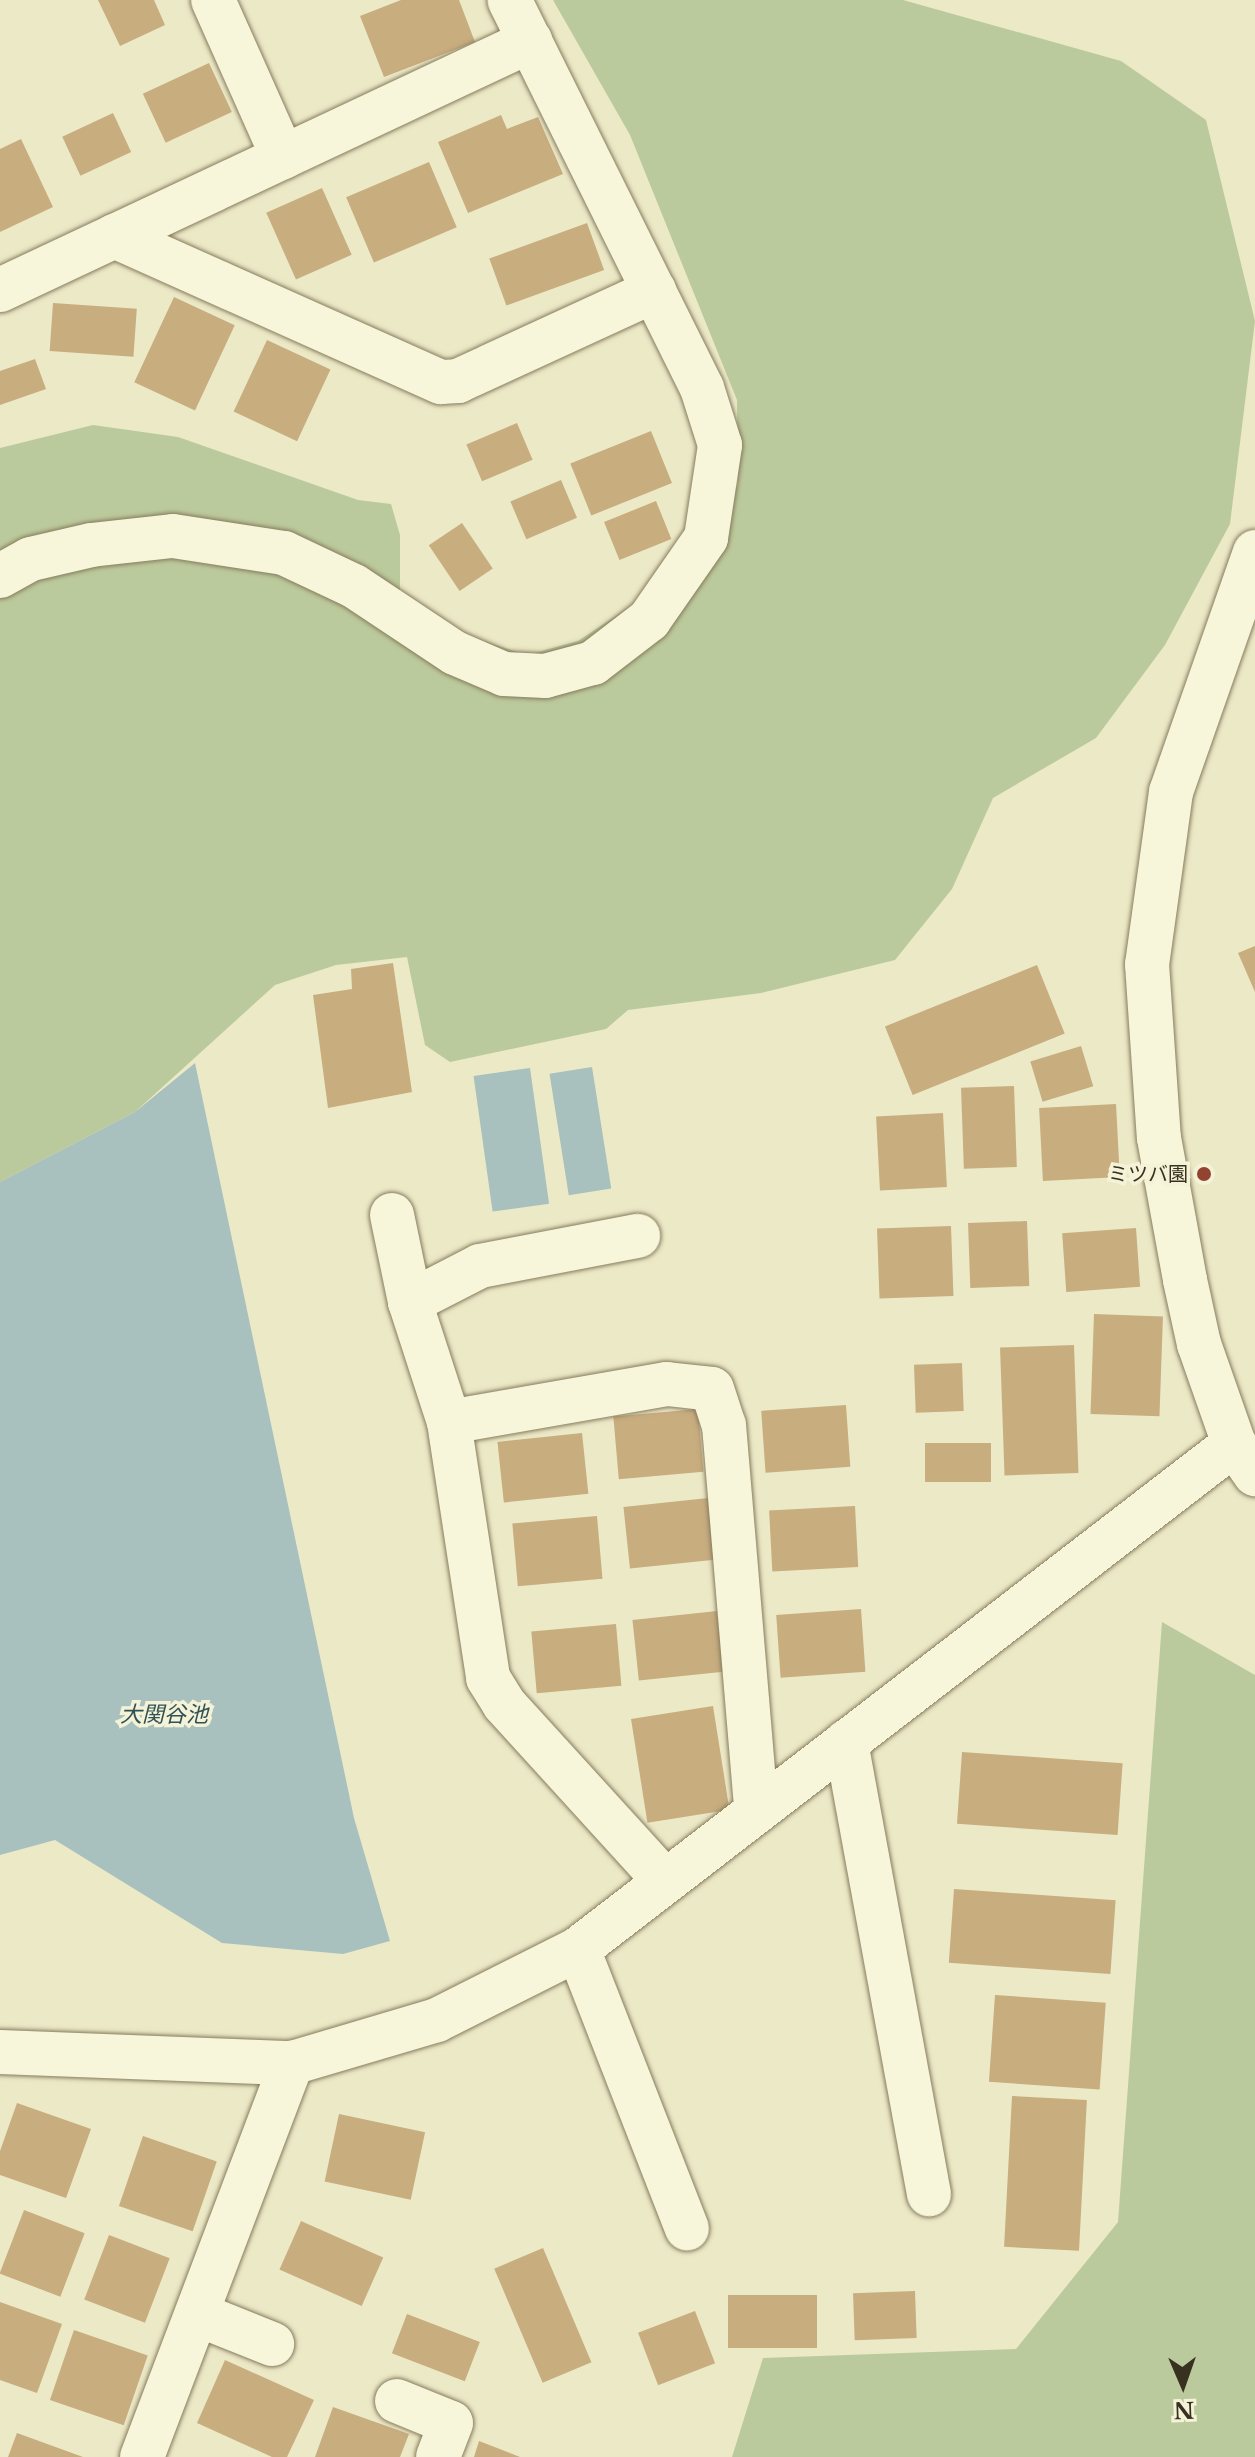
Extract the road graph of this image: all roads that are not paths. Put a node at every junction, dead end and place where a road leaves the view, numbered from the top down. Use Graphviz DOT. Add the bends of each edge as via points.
graph roads {
  1 [pos="213,0"];
  2 [pos="509,0"];
  3 [pos="530,41"];
  4 [pos="283,157"];
  5 [pos="114,236"];
  6 [pos="0,290"];
  7 [pos="654,291"];
  8 [pos="1255,552"];
  9 [pos="0,576"];
  10 [pos="392,1215"];
  11 [pos="638,1236"];
  12 [pos="410,1302"];
  13 [pos="449,1422"];
  14 [pos="1244,1459"];
  15 [pos="846,1742"];
  16 [pos="756,1810"];
  17 [pos="665,1881"];
  18 [pos="578,1949"];
  19 [pos="0,2052"];
  20 [pos="292,2063"];
  21 [pos="929,2194"];
  22 [pos="687,2229"];
  23 [pos="197,2314"];
  24 [pos="272,2344"];
  25 [pos="397,2401"];
  26 [pos="142,2457"];
  27 [pos="438,2457"];
  1 -- 4 [label="street"];
  2 -- 3 [label="street"];
  3 -- 4 [label="street"];
  3 -- 7 [label="street"];
  4 -- 5 [label="street"];
  5 -- 6 [label="street"];
  5 -- 7 [label="street" via="441,382 458,381"];
  7 -- 9 [label="street" via="702,388 720,445 716,499 706,538 649,620 593,663 545,676 504,674 455,653 354,586 284,553 173,536 91,545 31,559"];
  8 -- 14 [label="street" via="1171,792 1147,964 1161,1152 1199,1344"];
  10 -- 12 [label="street"];
  11 -- 12 [label="street" via="480,1266"];
  12 -- 13 [label="street"];
  13 -- 16 [label="street" via="667,1384 712,1389 724,1425"];
  13 -- 17 [label="street" via="488,1678 504,1704"];
  14 -- 15 [label="street"];
  15 -- 16 [label="street"];
  15 -- 21 [label="street"];
  16 -- 17 [label="street"];
  17 -- 18 [label="street"];
  18 -- 20 [label="street" via="437,2020"];
  18 -- 22 [label="street"];
  19 -- 20 [label="street"];
  20 -- 23 [label="street"];
  23 -- 24 [label="street"];
  23 -- 26 [label="street"];
  25 -- 27 [label="street" via="451,2423"];
}
